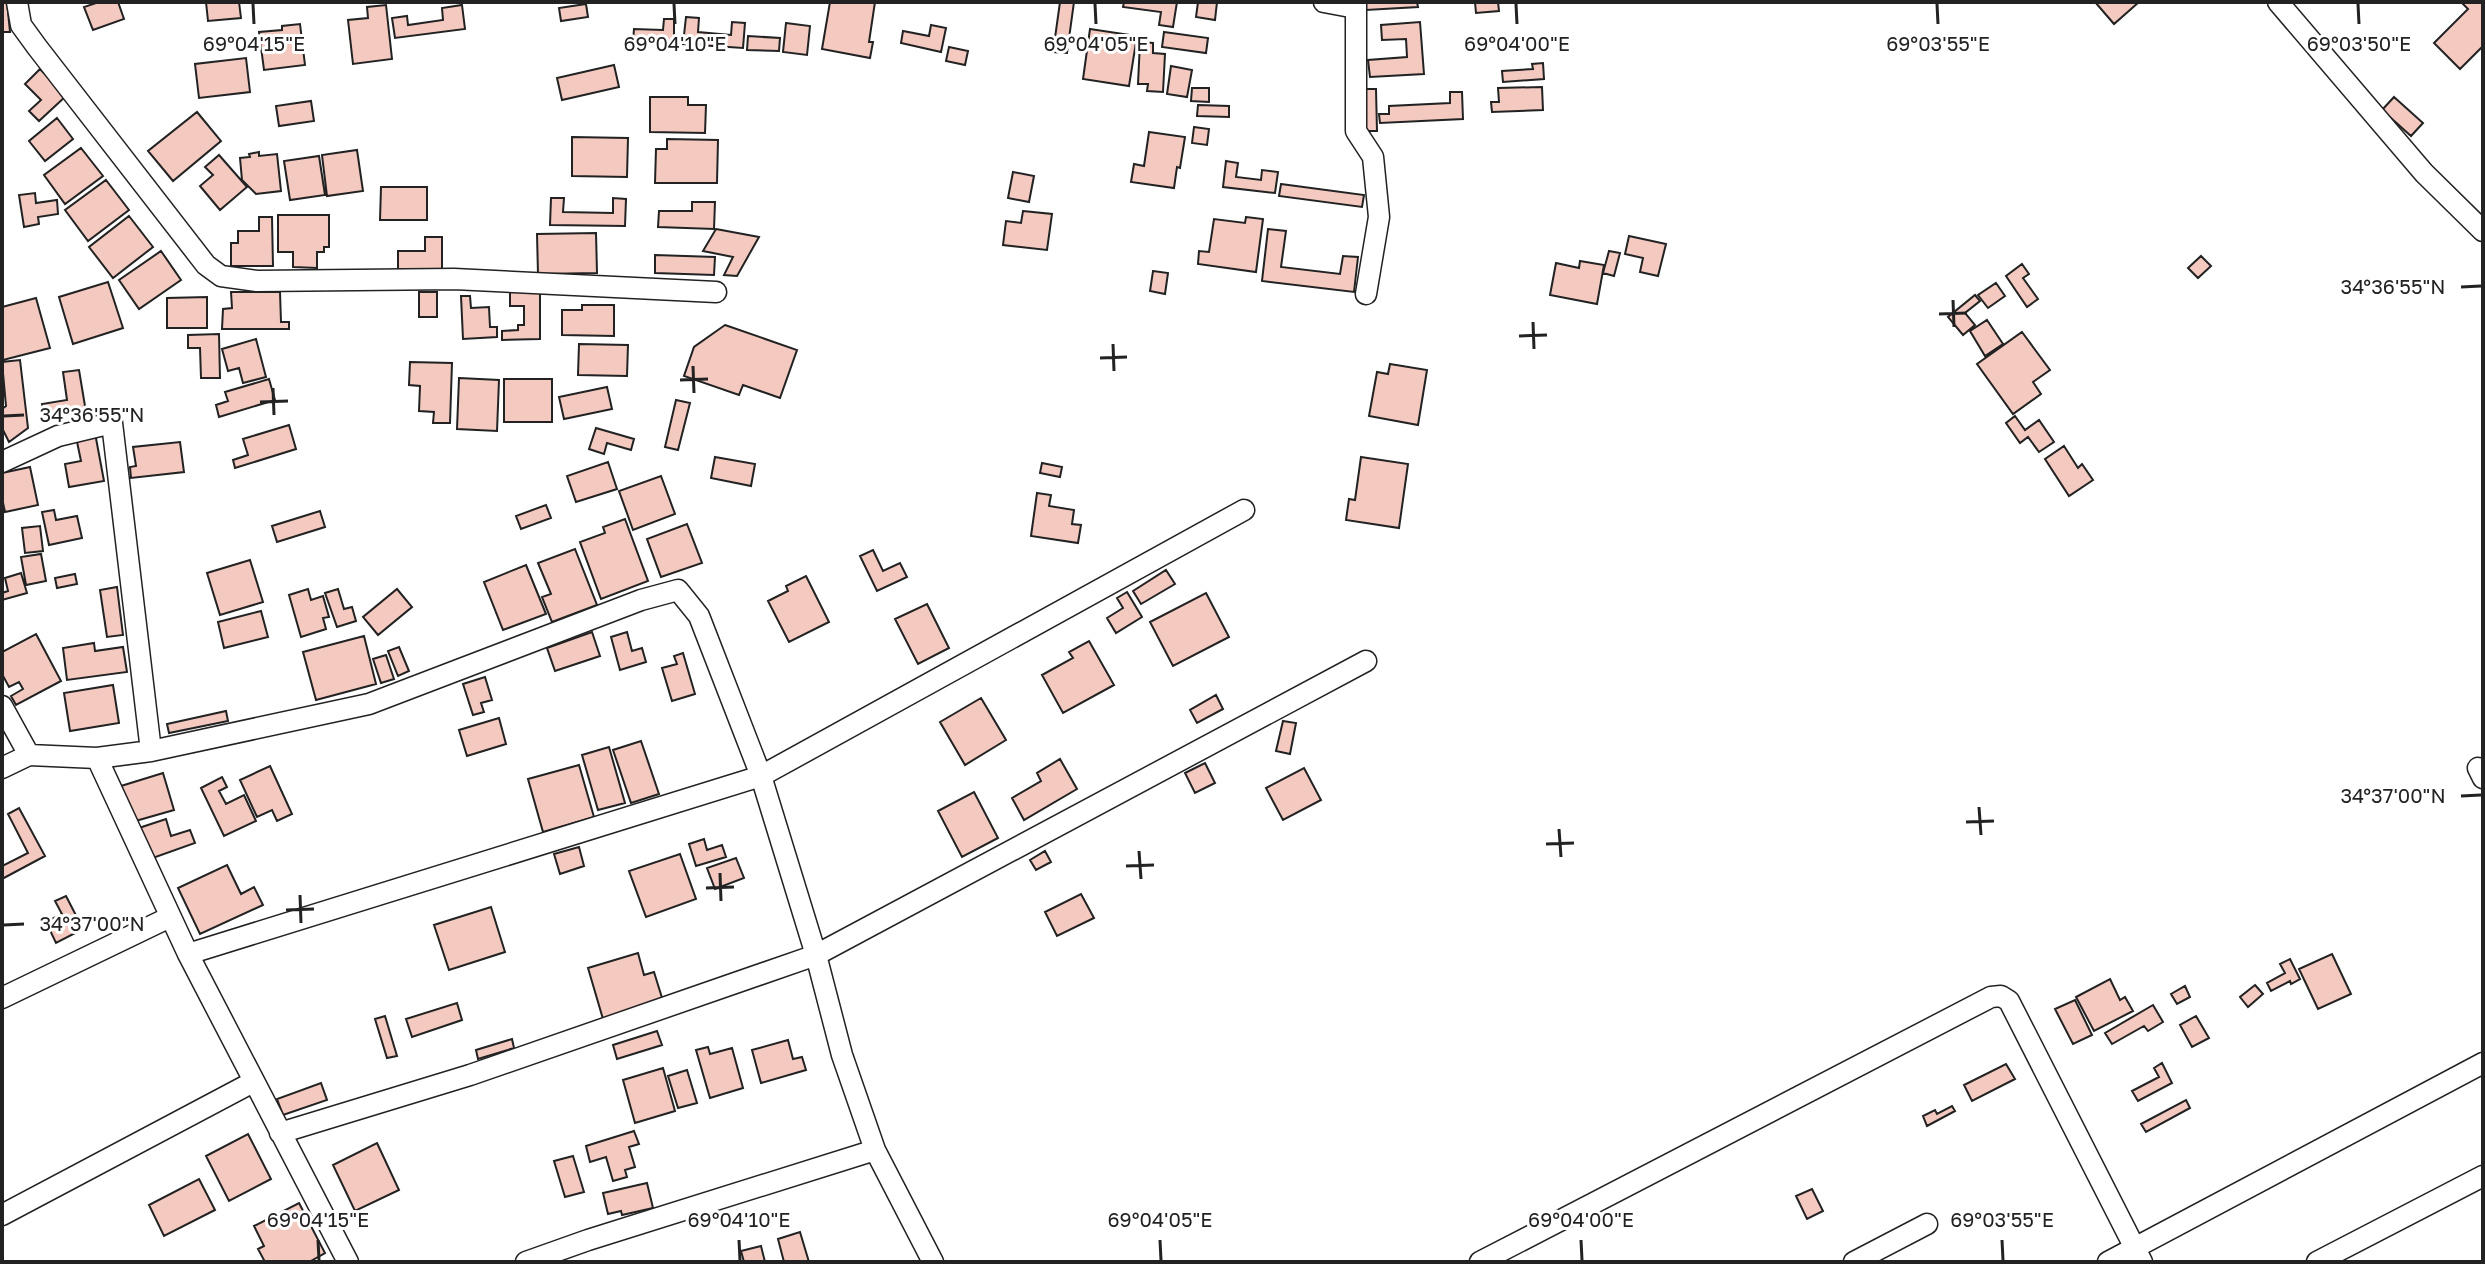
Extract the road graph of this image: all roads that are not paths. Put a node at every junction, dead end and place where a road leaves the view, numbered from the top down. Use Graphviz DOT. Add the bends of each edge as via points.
graph roads {
  1 [pos="17,2"];
  2 [pos="1324,2"];
  3 [pos="2278,2"];
  4 [pos="1356,5"];
  5 [pos="2483,231"];
  6 [pos="716,292"];
  7 [pos="1366,294"];
  8 [pos="2,462"];
  9 [pos="1244,510"];
  10 [pos="1366,661"];
  11 [pos="2,706"];
  12 [pos="151,751"];
  13 [pos="29,755"];
  14 [pos="97,758"];
  15 [pos="2,768"];
  16 [pos="761,776"];
  17 [pos="170,917"];
  18 [pos="188,954"];
  19 [pos="816,955"];
  20 [pos="2,998"];
  21 [pos="2483,1063"];
  22 [pos="253,1082"];
  23 [pos="280,1133"];
  24 [pos="875,1150"];
  25 [pos="2483,1176"];
  26 [pos="2,1215"];
  27 [pos="1927,1224"];
  28 [pos="1517,1254"];
  29 [pos="2138,1255"];
  30 [pos="348,1262"];
  31 [pos="526,1262"];
  32 [pos="933,1262"];
  33 [pos="1480,1262"];
  34 [pos="1854,1262"];
  35 [pos="2108,1262"];
  36 [pos="2317,1262"];
  1 -- 6 [label="street" via="21,25 37,47 206,265 221,276 257,281 454,279"];
  2 -- 4 [label="street"];
  3 -- 5 [label="street" via="2424,173"];
  4 -- 7 [label="street" via="1356,131 1373,157 1379,217"];
  8 -- 12 [label="street" via="58,436 112,423"];
  9 -- 16 [label="street"];
  10 -- 19 [label="street"];
  11 -- 13 [label="street"];
  12 -- 14 [label="street"];
  12 -- 16 [label="street" via="369,704 678,590 699,616"];
  13 -- 14 [label="street"];
  13 -- 15 [label="street"];
  14 -- 17 [label="street"];
  16 -- 18 [label="street"];
  16 -- 19 [label="street"];
  17 -- 18 [label="street"];
  17 -- 20 [label="street"];
  18 -- 22 [label="street"];
  19 -- 23 [label="street" via="470,1075"];
  19 -- 24 [label="street" via="842,1055"];
  21 -- 29 [label="street"];
  22 -- 23 [label="street"];
  22 -- 26 [label="street"];
  23 -- 30 [label="street"];
  24 -- 31 [label="street"];
  24 -- 32 [label="street"];
  25 -- 36 [label="street"];
  27 -- 34 [label="street"];
  28 -- 29 [label="street" via="2001,996 2009,1001"];
  28 -- 33 [label="street"];
  29 -- 35 [label="street"];
}
